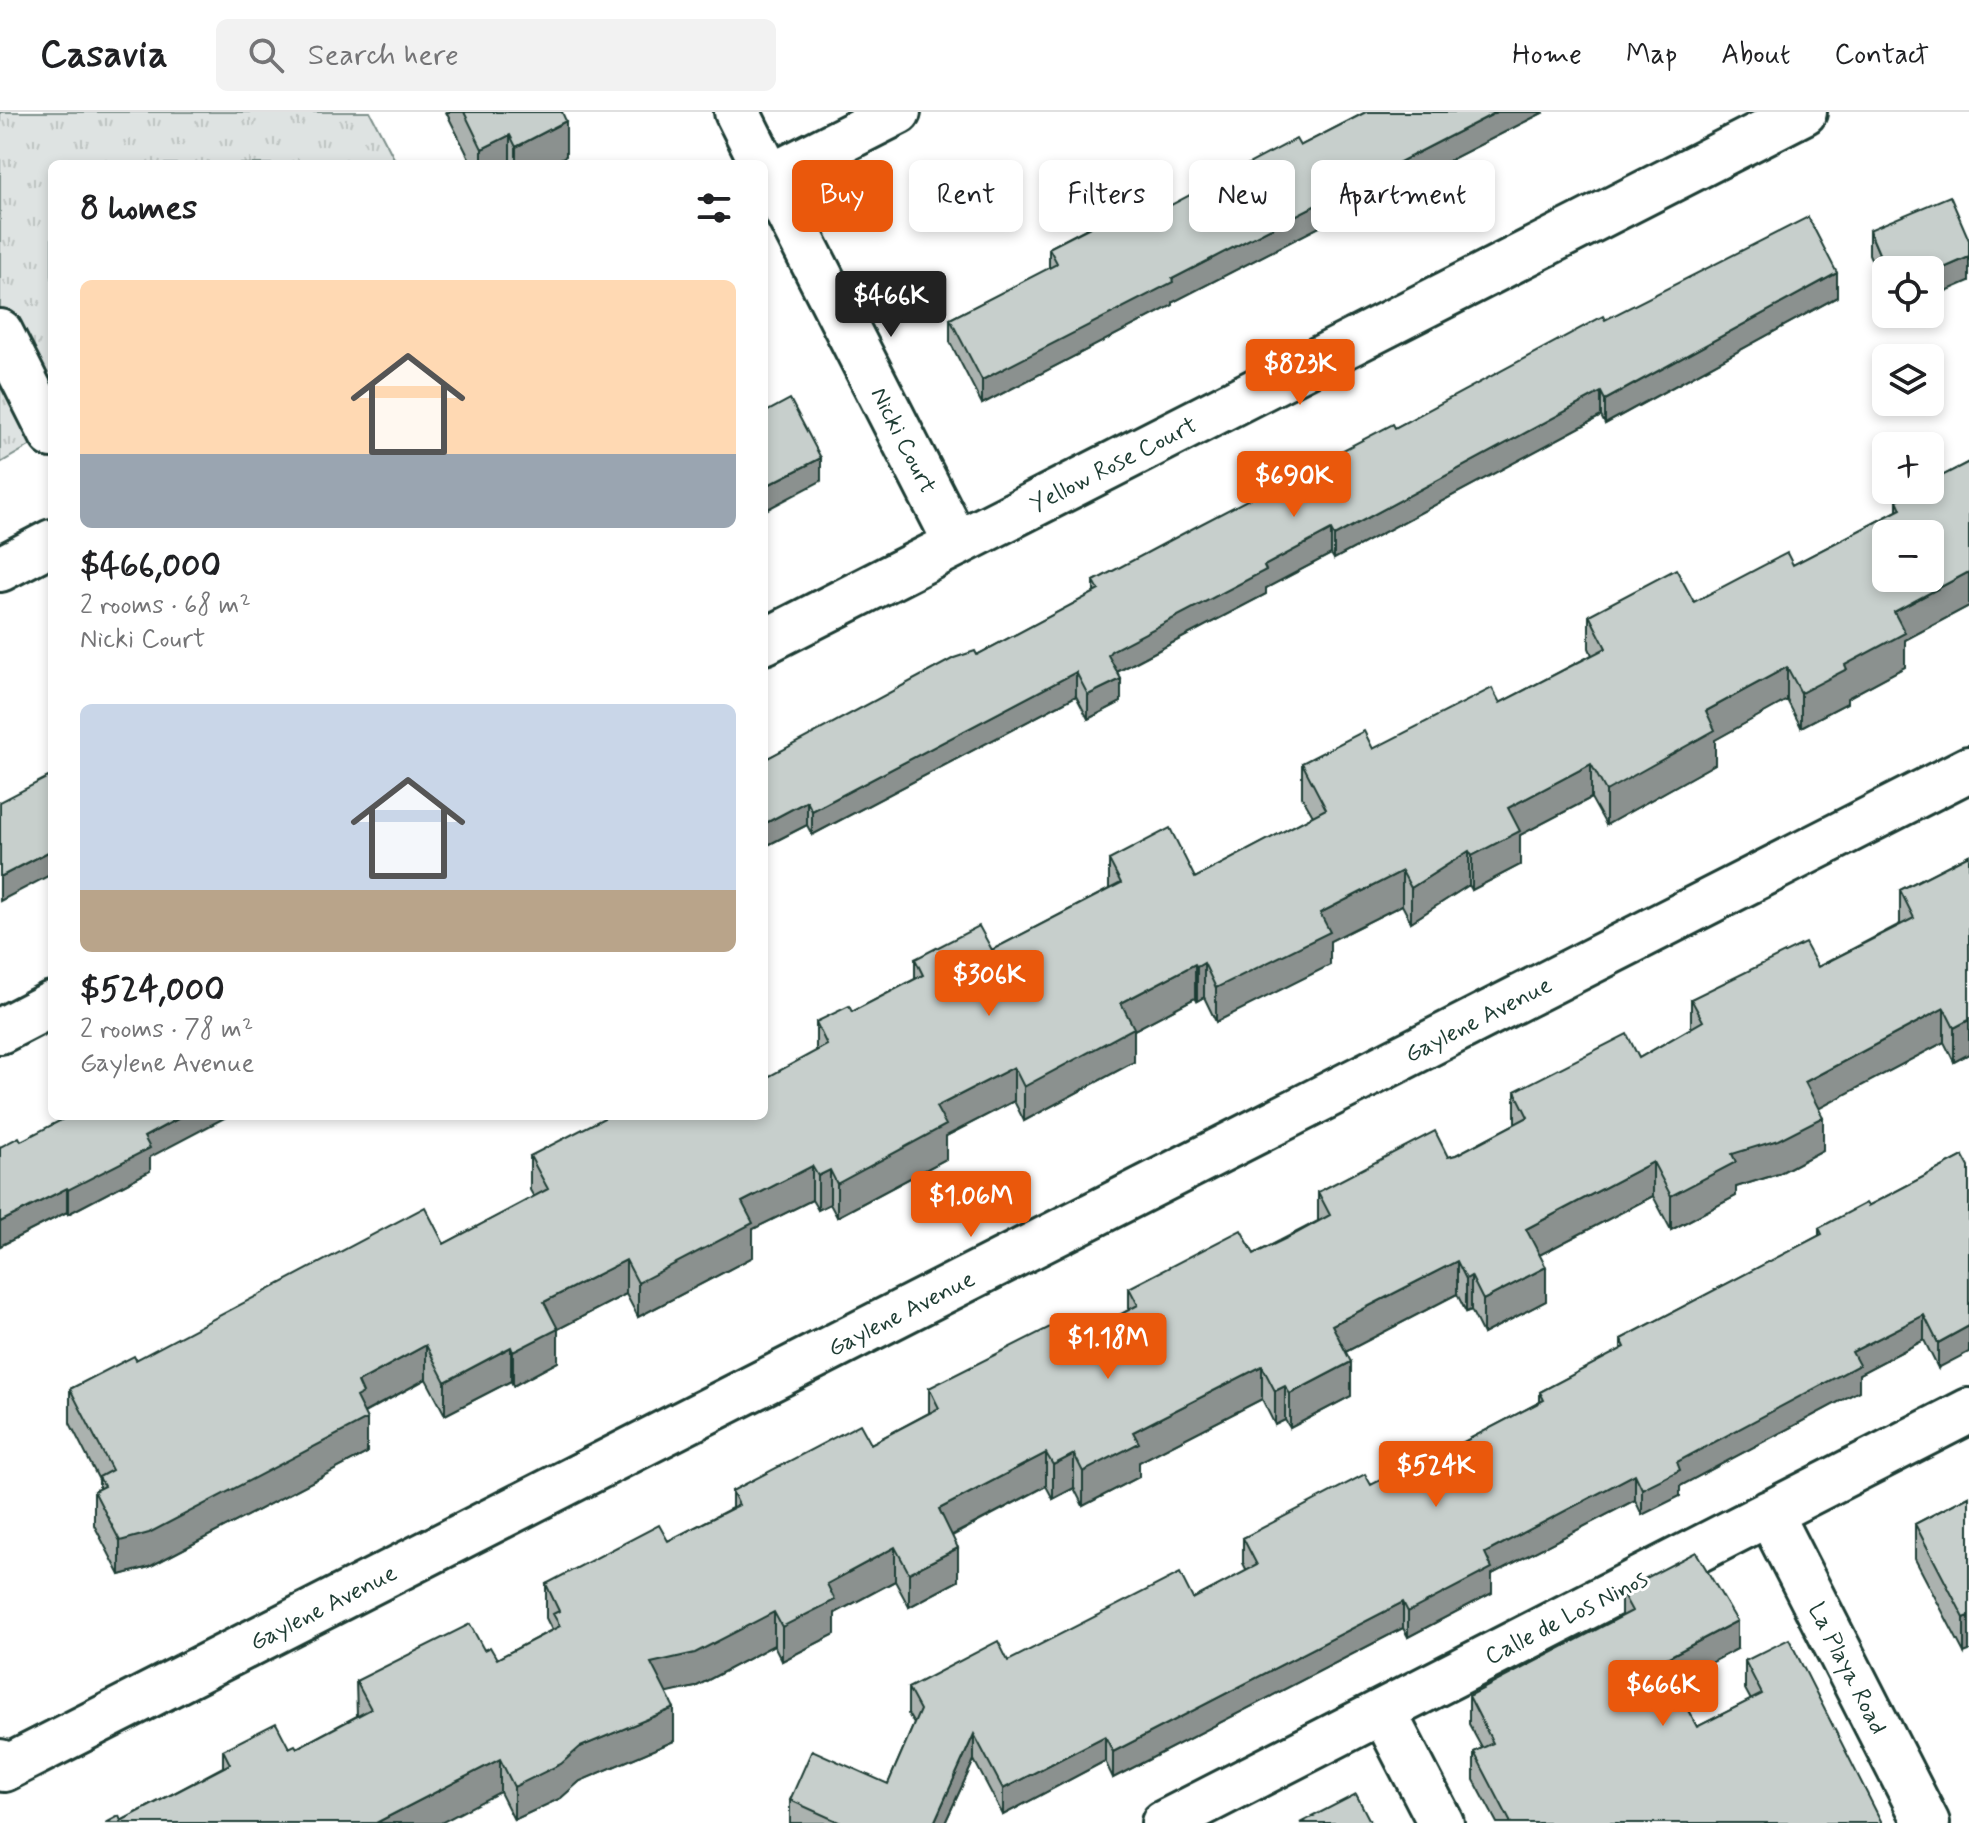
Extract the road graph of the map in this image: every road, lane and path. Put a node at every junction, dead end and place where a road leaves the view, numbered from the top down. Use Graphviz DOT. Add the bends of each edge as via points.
graph roads {
  1 [pos="737,112"];
  2 [pos="898,112"];
  3 [pos="1804,112"];
  4 [pos="759,160"];
  5 [pos="768,171"];
  6 [pos="768,178"];
  7 [pos="0,332"];
  8 [pos="48,427"];
  9 [pos="48,544"];
  10 [pos="957,544"];
  11 [pos="0,569"];
  12 [pos="768,640"];
  13 [pos="1969,769"];
  14 [pos="48,1006"];
  15 [pos="0,1031"];
  16 [pos="1969,1411"];
  17 [pos="1769,1513"];
  18 [pos="1383,1711"];
  19 [pos="2,1766"];
  20 [pos="1164,1823"];
  21 [pos="1441,1823"];
  22 [pos="1927,1823"];
  1 -- 4 [label="street, Nicki Court"];
  2 -- 5 [label="street"];
  3 -- 10 [label="street, Yellow Rose Court"];
  6 -- 10 [label="street, Nicki Court"];
  7 -- 8 [label="street"];
  9 -- 11 [label="street"];
  10 -- 12 [label="street, Yellow Rose Court"];
  13 -- 19 [label="street, Gaylene Avenue"];
  14 -- 15 [label="street"];
  16 -- 17 [label="street, Calle de Los Ninos"];
  17 -- 18 [label="street, Calle de Los Ninos"];
  17 -- 22 [label="street, La Playa Road"];
  18 -- 20 [label="street, Calle de Los Ninos"];
  18 -- 21 [label="street"];
}
